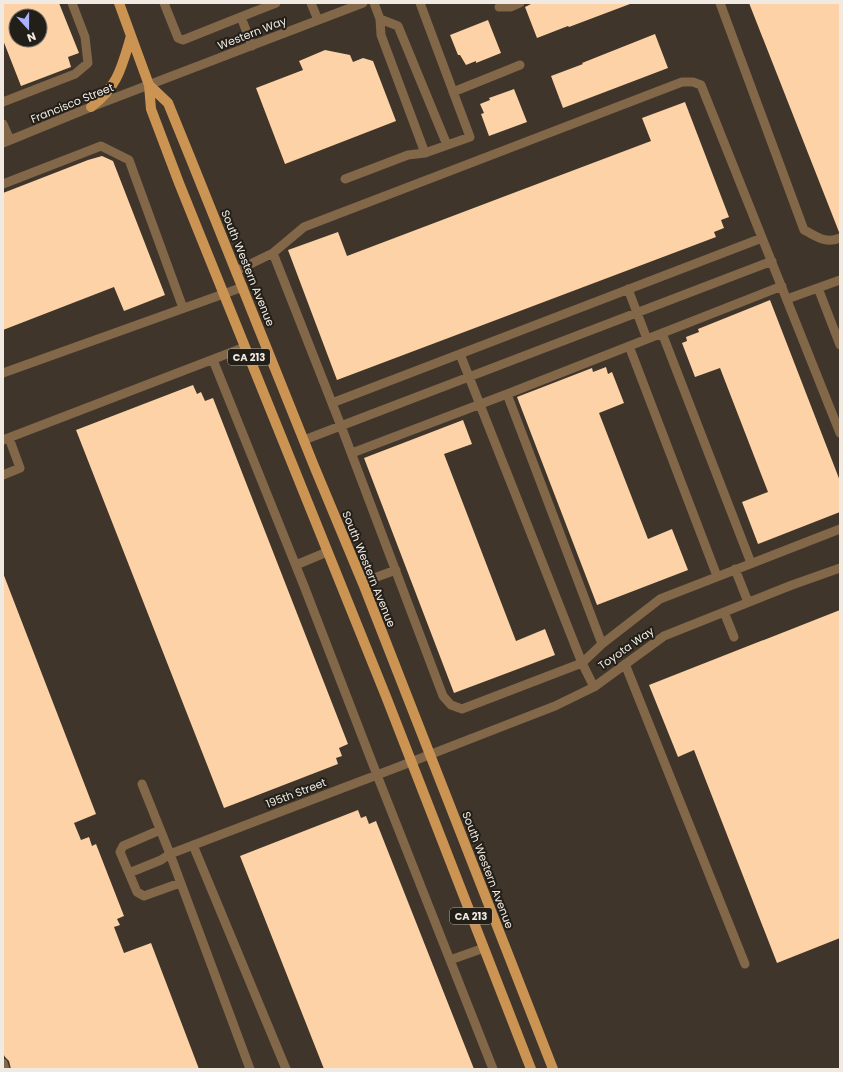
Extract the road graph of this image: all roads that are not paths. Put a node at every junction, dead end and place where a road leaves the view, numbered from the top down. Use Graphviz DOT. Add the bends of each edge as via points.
graph roads {
  1 [pos="72,3"];
  2 [pos="119,3"];
  3 [pos="164,3"];
  4 [pos="276,3"];
  5 [pos="311,3"];
  6 [pos="363,3"];
  7 [pos="374,3"];
  8 [pos="420,3"];
  9 [pos="520,3"];
  10 [pos="720,3"];
  11 [pos="499,7"];
  12 [pos="241,17"];
  13 [pos="380,19"];
  14 [pos="318,20"];
  15 [pos="131,36"];
  16 [pos="252,46"];
  17 [pos="520,65"];
  18 [pos="149,85"];
  19 [pos="453,92"];
  20 [pos="3,102"];
  21 [pos="91,107"];
  22 [pos="3,124"];
  23 [pos="6,141"];
  24 [pos="447,145"];
  25 [pos="425,153"];
  26 [pos="345,179"];
  27 [pos="3,184"];
  28 [pos="762,238"];
  29 [pos="840,238"];
  30 [pos="273,254"];
  31 [pos="772,262"];
  32 [pos="236,271"];
  33 [pos="840,280"];
  34 [pos="782,286"];
  35 [pos="243,287"];
  36 [pos="818,288"];
  37 [pos="628,289"];
  38 [pos="224,294"];
  39 [pos="787,299"];
  40 [pos="183,308"];
  41 [pos="637,313"];
  42 [pos="662,333"];
  43 [pos="647,339"];
  44 [pos="840,345"];
  45 [pos="629,346"];
  46 [pos="245,347"];
  47 [pos="460,354"];
  48 [pos="213,360"];
  49 [pos="3,373"];
  50 [pos="469,377"];
  51 [pos="507,394"];
  52 [pos="332,402"];
  53 [pos="479,404"];
  54 [pos="341,426"];
  55 [pos="840,433"];
  56 [pos="6,439"];
  57 [pos="304,440"];
  58 [pos="352,454"];
  59 [pos="3,475"];
  60 [pos="840,529"];
  61 [pos="327,552"];
  62 [pos="751,563"];
  63 [pos="296,565"];
  64 [pos="840,568"];
  65 [pos="736,569"];
  66 [pos="396,570"];
  67 [pos="717,576"];
  68 [pos="362,582"];
  69 [pos="748,602"];
  70 [pos="724,612"];
  71 [pos="734,637"];
  72 [pos="602,644"];
  73 [pos="582,663"];
  74 [pos="625,664"];
  75 [pos="594,687"];
  76 [pos="430,755"];
  77 [pos="411,762"];
  78 [pos="377,775"];
  79 [pos="142,784"];
  80 [pos="160,830"];
  81 [pos="193,845"];
  82 [pos="170,854"];
  83 [pos="129,873"];
  84 [pos="180,883"];
  85 [pos="484,948"];
  86 [pos="450,960"];
  87 [pos="745,964"];
  88 [pos="3,1063"];
  89 [pos="5,1069"];
  90 [pos="250,1069"];
  91 [pos="286,1069"];
  92 [pos="493,1069"];
  93 [pos="531,1069"];
  94 [pos="553,1069"];
  1 -- 20 [label="street" via="85,37 88,63 75,74"];
  2 -- 15 [label="main road, South Western Avenue / CA 213"];
  3 -- 12 [label="street" via="178,38 183,40"];
  4 -- 12 [label="street"];
  5 -- 14 [label="street"];
  6 -- 14 [label="street, Western Way"];
  7 -- 13 [label="street"];
  8 -- 19 [label="street"];
  9 -- 11 [label="street" via="511,7"];
  10 -- 29 [label="street" via="804,230 824,241"];
  12 -- 16 [label="street"];
  13 -- 24 [label="street" via="398,26"];
  13 -- 25 [label="street" via="381,35"];
  14 -- 16 [label="street, Western Way"];
  15 -- 18 [label="main road, South Western Avenue / CA 213"];
  15 -- 21 [label="main road" via="114,84 105,96"];
  16 -- 18 [label="street, Western Way"];
  17 -- 19 [label="street"];
  18 -- 21 [label="street, Francisco Street"];
  18 -- 32 [label="main road, South Western Avenue / CA 213" via="168,103"];
  18 -- 38 [label="main road, South Western Avenue / CA 213" via="151,109"];
  19 -- 24 [label="street" via="470,136"];
  21 -- 23 [label="street, Francisco Street"];
  22 -- 23 [label="street"];
  24 -- 25 [label="street"];
  25 -- 26 [label="street" via="408,155"];
  27 -- 40 [label="street" via="101,146 129,160"];
  28 -- 30 [label="street" via="701,85 682,82 304,227"];
  28 -- 31 [label="street"];
  28 -- 37 [label="street"];
  30 -- 32 [label="street"];
  30 -- 52 [label="street"];
  31 -- 34 [label="street"];
  31 -- 41 [label="street"];
  32 -- 35 [label="main road, South Western Avenue / CA 213"];
  33 -- 36 [label="street"];
  34 -- 39 [label="street"];
  34 -- 42 [label="street"];
  35 -- 38 [label="street"];
  35 -- 57 [label="main road, South Western Avenue / CA 213"];
  36 -- 39 [label="street"];
  36 -- 44 [label="street"];
  37 -- 41 [label="street"];
  37 -- 47 [label="street"];
  38 -- 40 [label="street"];
  38 -- 46 [label="main road, South Western Avenue / CA 213"];
  39 -- 55 [label="street"];
  40 -- 49 [label="street"];
  41 -- 43 [label="street"];
  41 -- 50 [label="street"];
  42 -- 43 [label="street"];
  42 -- 62 [label="street"];
  43 -- 45 [label="street"];
  45 -- 51 [label="street"];
  45 -- 67 [label="street"];
  46 -- 48 [label="street"];
  46 -- 61 [label="main road, South Western Avenue / CA 213"];
  47 -- 50 [label="street"];
  47 -- 52 [label="street"];
  48 -- 56 [label="street"];
  48 -- 63 [label="street"];
  50 -- 53 [label="street"];
  50 -- 54 [label="street"];
  51 -- 53 [label="street"];
  51 -- 72 [label="street"];
  52 -- 54 [label="street"];
  53 -- 58 [label="street"];
  53 -- 73 [label="street"];
  54 -- 57 [label="street"];
  54 -- 58 [label="street"];
  56 -- 59 [label="street" via="20,468"];
  57 -- 68 [label="main road, South Western Avenue / CA 213"];
  58 -- 66 [label="street"];
  60 -- 62 [label="street"];
  61 -- 63 [label="street"];
  61 -- 77 [label="main road, South Western Avenue / CA 213"];
  62 -- 65 [label="street"];
  63 -- 78 [label="street"];
  64 -- 69 [label="street, Toyota Way"];
  65 -- 67 [label="street"];
  65 -- 69 [label="street"];
  66 -- 68 [label="street"];
  66 -- 73 [label="street" via="443,696 451,705 462,709"];
  67 -- 72 [label="street" via="660,599"];
  68 -- 76 [label="main road, South Western Avenue / CA 213"];
  69 -- 70 [label="street, Toyota Way"];
  70 -- 71 [label="street"];
  70 -- 74 [label="street, Toyota Way" via="664,636"];
  72 -- 73 [label="street"];
  73 -- 75 [label="street"];
  74 -- 75 [label="street, Toyota Way"];
  74 -- 87 [label="street"];
  75 -- 76 [label="street, Toyota Way" via="555,706"];
  76 -- 77 [label="street, 195th Street"];
  76 -- 94 [label="main road, South Western Avenue / CA 213"];
  77 -- 78 [label="street, 195th Street"];
  77 -- 85 [label="main road, South Western Avenue / CA 213"];
  78 -- 81 [label="street, 195th Street"];
  78 -- 86 [label="street"];
  79 -- 80 [label="street"];
  80 -- 82 [label="street"];
  80 -- 83 [label="street" via="122,846 120,852"];
  81 -- 82 [label="street, 195th Street"];
  81 -- 91 [label="street"];
  82 -- 83 [label="street, 195th Street"];
  82 -- 84 [label="street"];
  83 -- 84 [label="street" via="137,892 144,896"];
  84 -- 90 [label="street"];
  85 -- 86 [label="street"];
  85 -- 93 [label="main road, South Western Avenue / CA 213"];
  86 -- 92 [label="street"];
  88 -- 89 [label="street"];
}
